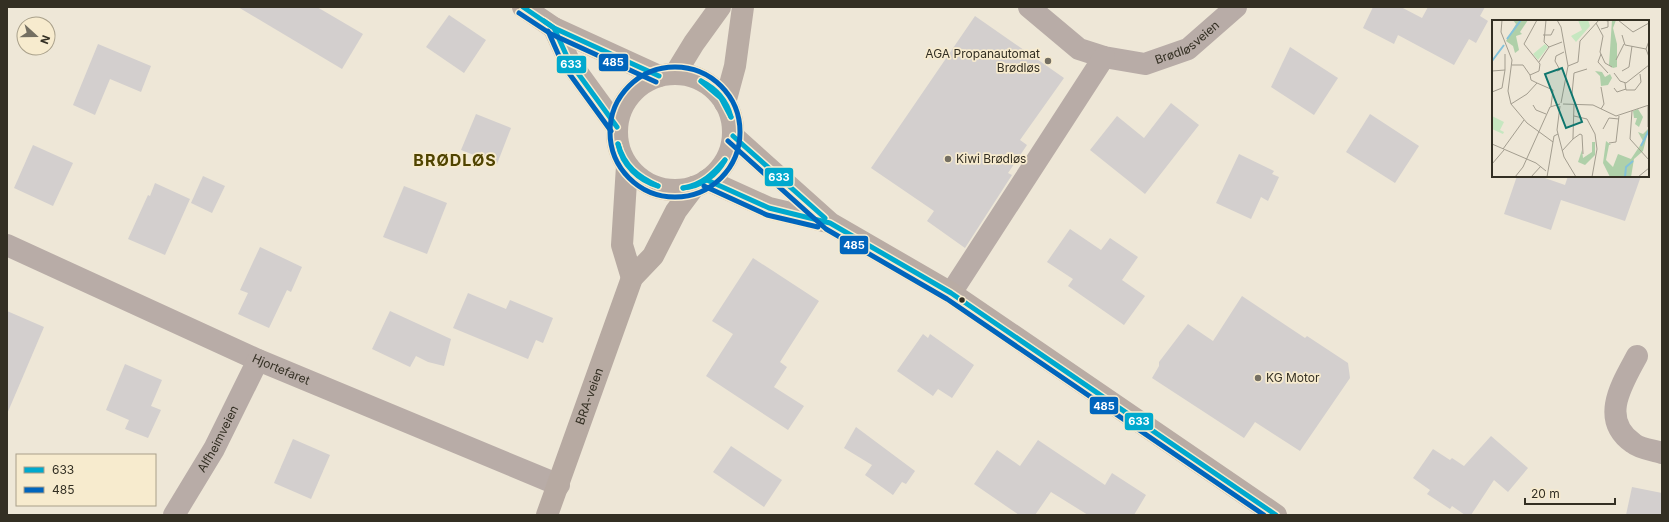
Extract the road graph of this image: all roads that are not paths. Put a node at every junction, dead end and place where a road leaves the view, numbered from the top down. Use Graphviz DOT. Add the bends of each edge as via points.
graph roads {
  1 [pos="524,7"];
  2 [pos="720,7"];
  3 [pos="743,7"];
  4 [pos="1029,7"];
  5 [pos="1236,7"];
  6 [pos="554,28"];
  7 [pos="1104,57"];
  8 [pos="667,75"];
  9 [pos="725,103"];
  10 [pos="617,127"];
  11 [pos="733,136"];
  12 [pos="627,166"];
  13 [pos="701,183"];
  14 [pos="830,223"];
  15 [pos="7,244"];
  16 [pos="632,278"];
  17 [pos="951,293"];
  18 [pos="1637,356"];
  19 [pos="258,360"];
  20 [pos="1662,454"];
  21 [pos="559,485"];
  22 [pos="174,515"];
  23 [pos="547,515"];
  24 [pos="1276,515"];
  1 -- 6 [label="main road"];
  2 -- 8 [label="main road"];
  3 -- 9 [label="main road" via="735,66"];
  4 -- 7 [label="street, Brødløsveien" via="1079,49"];
  5 -- 7 [label="street, Brødløsveien" via="1188,49 1144,64"];
  6 -- 8 [label="main road"];
  6 -- 10 [label="main road" via="569,62"];
  7 -- 17 [label="street"];
  8 -- 9 [label="main road" via="695,77 713,88"];
  8 -- 10 [label="main road" via="638,86 623,104"];
  9 -- 11 [label="main road" via="731,119"];
  10 -- 12 [label="main road" via="618,148"];
  11 -- 13 [label="main road" via="720,168"];
  11 -- 14 [label="main road"];
  12 -- 13 [label="main road" via="646,183 670,190"];
  12 -- 16 [label="main road" via="622,245"];
  13 -- 14 [label="main road" via="768,208"];
  13 -- 16 [label="main road, BRA-veien" via="676,212 653,256"];
  14 -- 17 [label="main road"];
  15 -- 19 [label="street, Hjortefaret"];
  16 -- 21 [label="main road, BRA-veien"];
  17 -- 24 [label="main road"];
  18 -- 20 [label="street" via="1619,390 1614,411 1619,429 1634,444"];
  19 -- 21 [label="street, Hjortefaret"];
  19 -- 22 [label="street, Alfheimveien" via="214,449"];
  21 -- 23 [label="main road, BRA-veien"];
}
